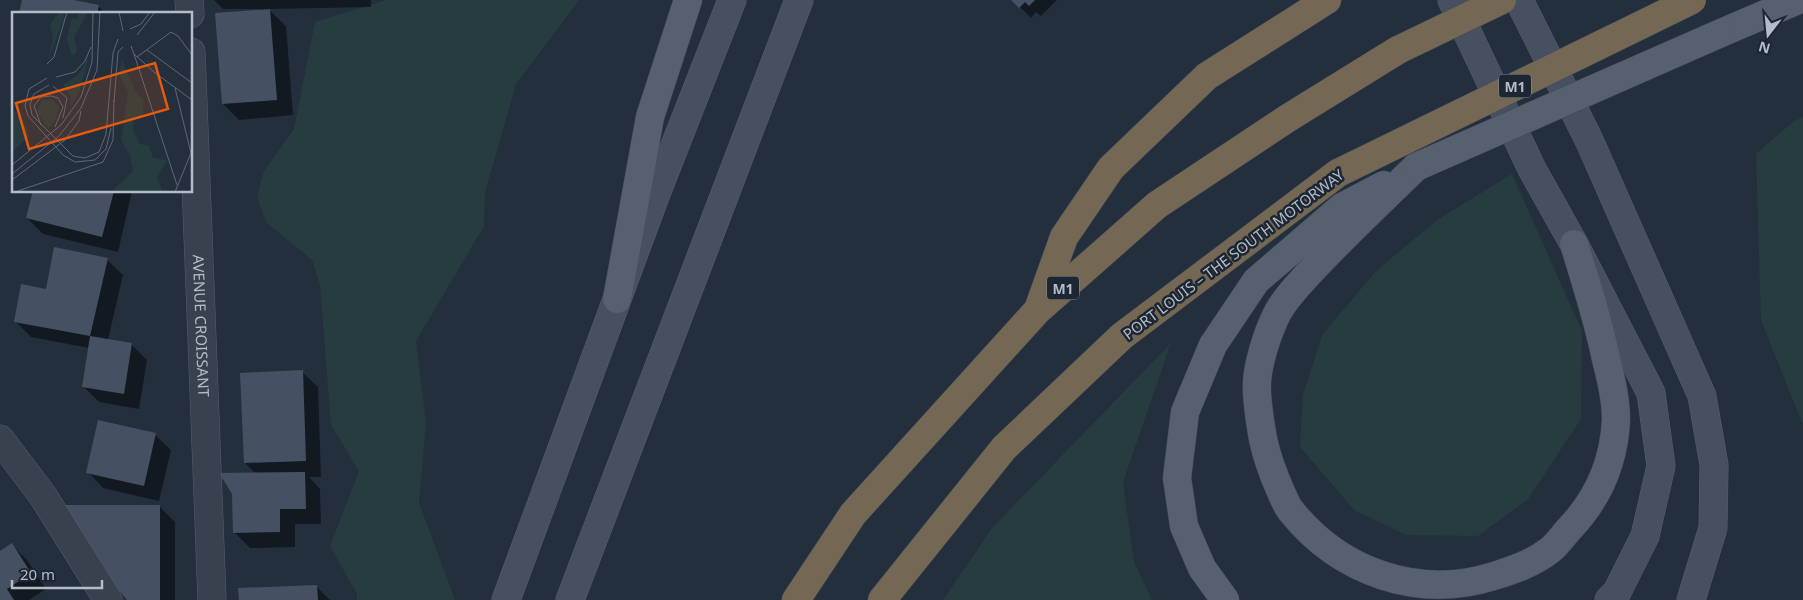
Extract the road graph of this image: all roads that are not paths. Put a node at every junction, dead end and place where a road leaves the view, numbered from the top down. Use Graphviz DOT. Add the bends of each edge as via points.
graph roads {
  1 [pos="688,0"];
  2 [pos="732,0"];
  3 [pos="799,0"];
  4 [pos="1327,0"];
  5 [pos="1452,0"];
  6 [pos="1502,0"];
  7 [pos="1519,0"];
  8 [pos="1692,0"];
  9 [pos="1798,0"];
  10 [pos="192,78"];
  11 [pos="1416,167"];
  12 [pos="1574,244"];
  13 [pos="617,299"];
  14 [pos="1037,311"];
  15 [pos="0,439"];
  16 [pos="108,600"];
  17 [pos="212,600"];
  18 [pos="506,600"];
  19 [pos="570,600"];
  20 [pos="796,600"];
  21 [pos="882,600"];
  22 [pos="1225,600"];
  23 [pos="1609,600"];
  24 [pos="1691,600"];
  1 -- 13 [label="main road" via="650,117"];
  2 -- 13 [label="street"];
  3 -- 19 [label="street"];
  4 -- 14 [label="highway" via="1207,76 1111,168 1064,237"];
  5 -- 12 [label="street" via="1532,169"];
  6 -- 14 [label="highway, M1, bridge" via="1398,50 1157,205"];
  7 -- 24 [label="street" via="1589,140 1702,396 1714,465 1713,528"];
  8 -- 21 [label="highway, PORT LOUIS – THE SOUTH MOTORWAY / M1, bridge" via="1338,173 1122,336 1004,448"];
  9 -- 11 [label="main road, bridge"];
  10 -- 17 [label="street, AVENUE CROISSANT"];
  11 -- 12 [label="main road" via="1298,284 1276,315 1263,351 1257,382 1267,461 1289,509 1324,546 1354,564 1392,579 1422,584 1459,584 1488,578 1522,567 1550,550 1595,496 1613,448 1615,399 1599,325"];
  11 -- 22 [label="main road" via="1342,207 1256,281 1213,345 1185,412 1176,478 1184,526 1202,568"];
  12 -- 23 [label="street" via="1651,393 1660,466 1645,536 1617,592"];
  13 -- 18 [label="street"];
  14 -- 20 [label="highway, M1" via="853,514"];
  15 -- 16 [label="street" via="43,496"];
}
